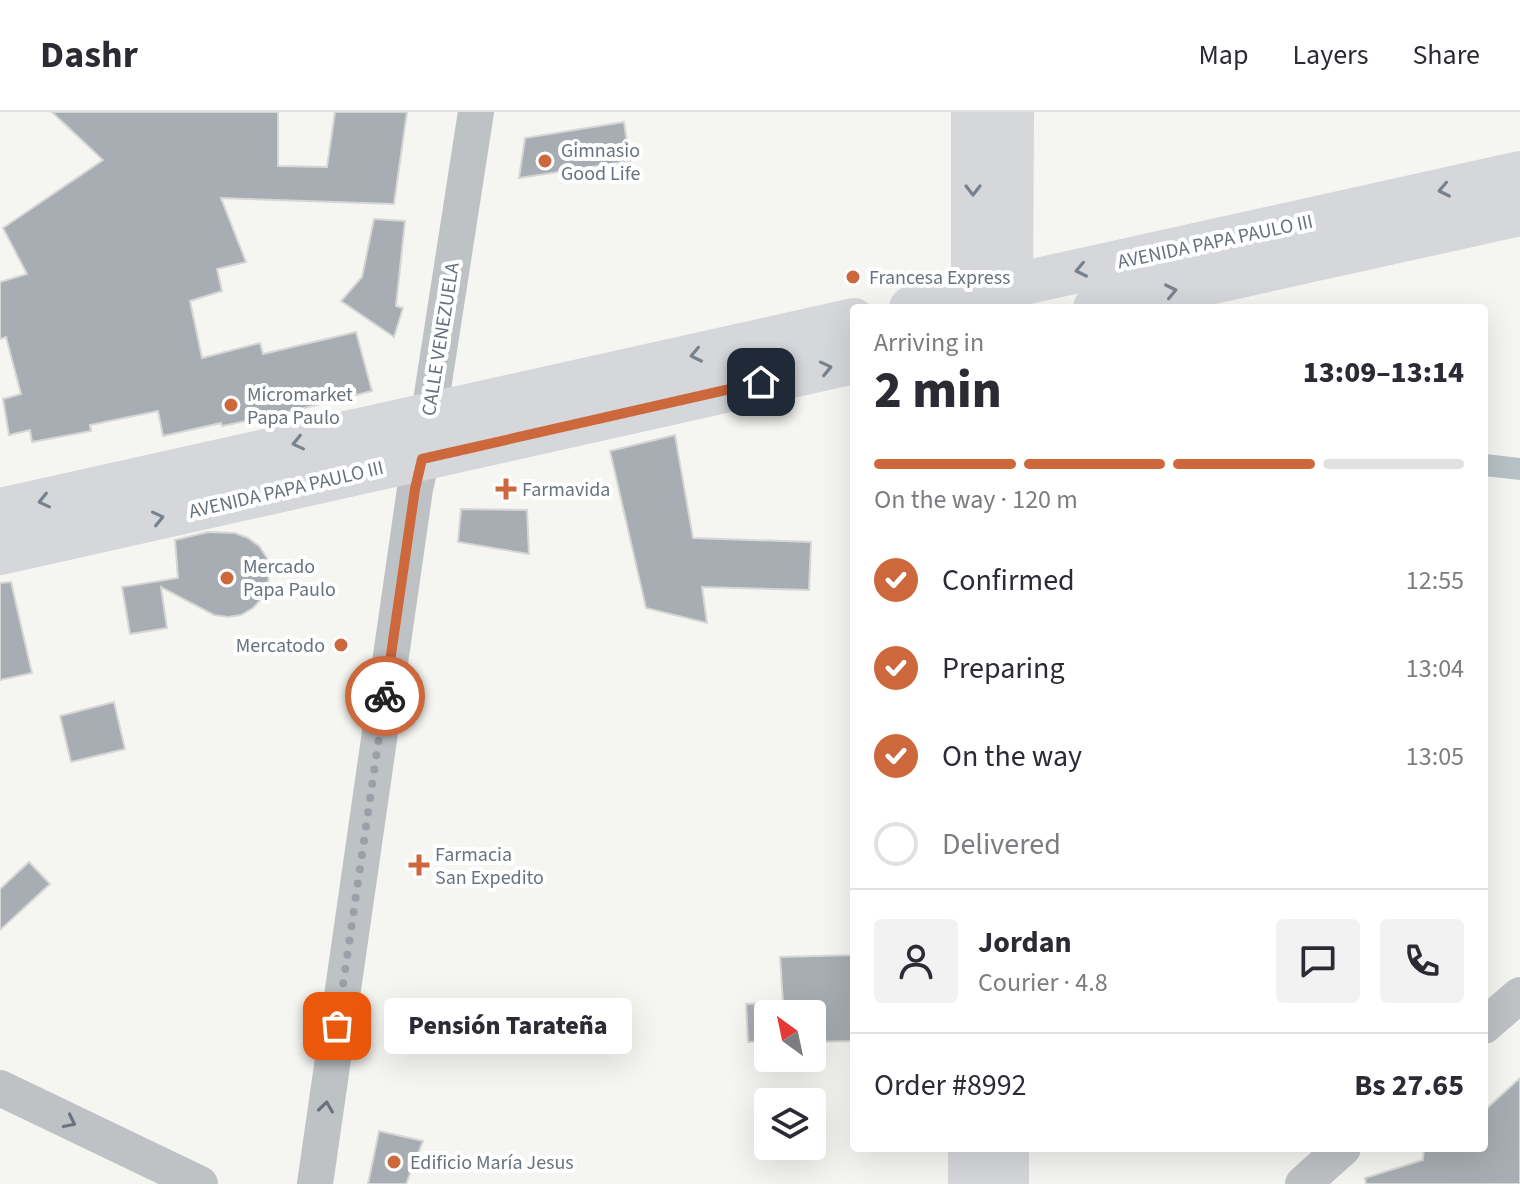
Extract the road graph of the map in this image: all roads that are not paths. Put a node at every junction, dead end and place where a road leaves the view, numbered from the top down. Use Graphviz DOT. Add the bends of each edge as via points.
graph roads {
  1 [pos="476,112"];
  2 [pos="973,112"];
  3 [pos="1012,112"];
  4 [pos="1520,173"];
  5 [pos="1520,214"];
  6 [pos="992,299"];
  7 [pos="947,304"];
  8 [pos="1113,304"];
  9 [pos="850,321"];
  10 [pos="850,363"];
  11 [pos="428,414"];
  12 [pos="422,459"];
  13 [pos="0,510"];
  14 [pos="0,553"];
  15 [pos="1520,995"];
  16 [pos="1488,1023"];
  17 [pos="0,1088"];
  18 [pos="970,1152"];
  19 [pos="1007,1152"];
  20 [pos="1339,1152"];
  21 [pos="200,1184"];
  22 [pos="315,1184"];
  23 [pos="970,1184"];
  24 [pos="1007,1184"];
  25 [pos="1303,1184"];
  1 -- 11 [label="street, CALLE VENEZUELA"];
  2 -- 6 [label="main road, one-way"];
  3 -- 6 [label="main road"];
  4 -- 6 [label="main road, AVENIDA PAPA PAULO III, one-way"];
  8 -- 5 [label="main road, AVENIDA PAPA PAULO III, one-way"];
  6 -- 7 [label="main road, AVENIDA PAPA PAULO III"];
  9 -- 11 [label="main road, AVENIDA PAPA PAULO III, one-way"];
  12 -- 10 [label="main road, AVENIDA PAPA PAULO III, one-way"];
  11 -- 12 [label="street, CALLE VENEZUELA"];
  11 -- 13 [label="main road, AVENIDA PAPA PAULO III, one-way"];
  14 -- 12 [label="main road, AVENIDA PAPA PAULO III, one-way"];
  22 -- 12 [label="street, CALLE VENEZUELA, one-way"];
  15 -- 16 [label="street"];
  17 -- 21 [label="street, one-way"];
  18 -- 23 [label="main road"];
  19 -- 24 [label="main road"];
  20 -- 25 [label="street"];
}
